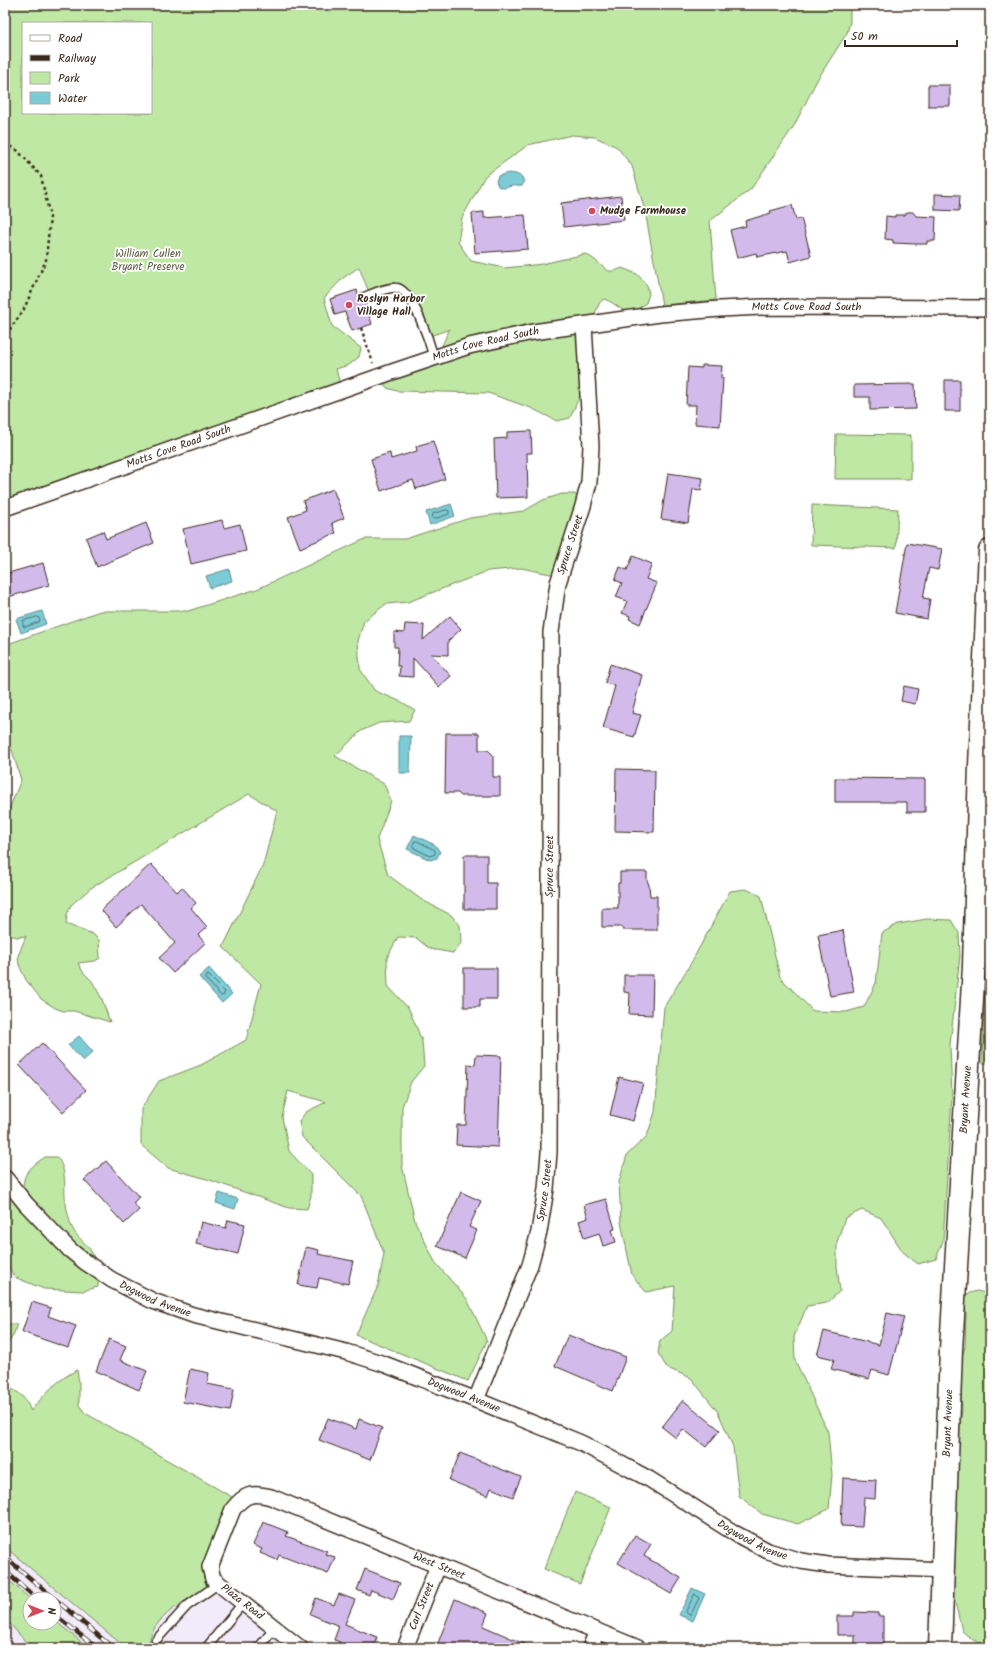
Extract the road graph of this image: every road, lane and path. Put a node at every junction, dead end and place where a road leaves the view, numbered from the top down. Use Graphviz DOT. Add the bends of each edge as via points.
graph roads {
  1 [pos="5,144"];
  2 [pos="364,297"];
  3 [pos="990,308"];
  4 [pos="584,325"];
  5 [pos="362,328"];
  6 [pos="5,336"];
  7 [pos="434,358"];
  8 [pos="377,377"];
  9 [pos="5,508"];
  10 [pos="990,565"];
  11 [pos="986,699"];
  12 [pos="5,1178"];
  13 [pos="476,1400"];
  14 [pos="239,1501"];
  15 [pos="438,1566"];
  16 [pos="944,1570"];
  17 [pos="218,1584"];
  18 [pos="243,1603"];
  19 [pos="275,1628"];
  20 [pos="597,1631"];
  21 [pos="156,1640"];
  22 [pos="206,1648"];
  23 [pos="258,1648"];
  24 [pos="300,1648"];
  25 [pos="405,1648"];
  26 [pos="590,1648"];
  27 [pos="638,1648"];
  28 [pos="940,1648"];
  1 -- 6 [label="path" via="17,150 41,176 50,217 46,260 23,311"];
  2 -- 7 [label="lane" via="392,288 401,290 416,312"];
  3 -- 4 [label="street, Motts Cove Road South" via="762,307 660,314"];
  4 -- 7 [label="street, Motts Cove Road South" via="533,332 469,346"];
  4 -- 13 [label="street, Spruce Street" via="591,446 589,482 558,583 551,632 549,1153 546,1189 539,1232 530,1265"];
  5 -- 8 [label="path"];
  7 -- 8 [label="street, Motts Cove Road South"];
  8 -- 9 [label="street, Motts Cove Road South"];
  10 -- 11 [label="main road, Bryant Avenue"];
  11 -- 16 [label="main road, Bryant Avenue" via="974,974 952,1350"];
  12 -- 13 [label="street, Dogwood Avenue" via="26,1204 84,1262 153,1301 193,1315 346,1352"];
  13 -- 16 [label="street, Dogwood Avenue" via="580,1443 619,1463 768,1551 801,1561 828,1565"];
  14 -- 15 [label="street, West Street" via="258,1494 270,1497"];
  14 -- 17 [label="street, Plaza Road" via="210,1567 213,1579"];
  15 -- 20 [label="street, West Street"];
  15 -- 25 [label="street, Carl Street"];
  16 -- 28 [label="main road, Bryant Avenue"];
  17 -- 18 [label="street, Plaza Road"];
  17 -- 21 [label="lane" via="187,1606"];
  18 -- 19 [label="street, Plaza Road"];
  18 -- 22 [label="lane"];
  19 -- 23 [label="lane"];
  19 -- 24 [label="street, Plaza Road"];
  20 -- 26 [label="street"];
  20 -- 27 [label="street, West Street"];
}
